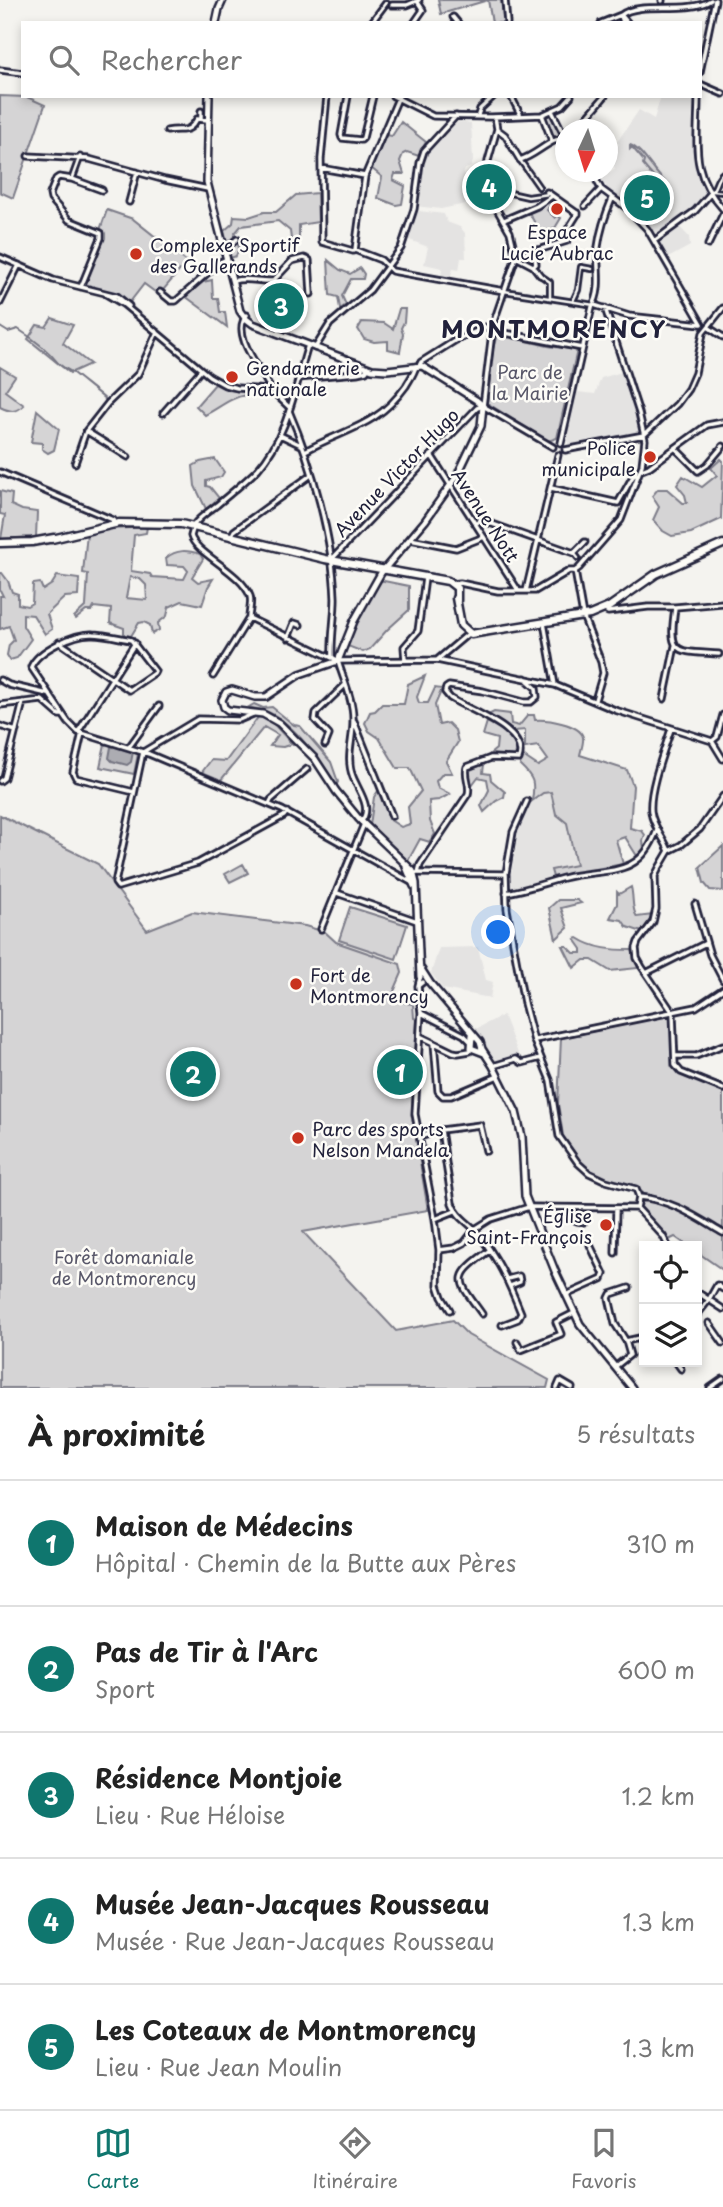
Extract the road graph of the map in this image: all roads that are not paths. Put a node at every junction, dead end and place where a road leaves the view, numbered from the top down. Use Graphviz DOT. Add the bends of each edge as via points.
graph roads {
  1 [pos="221,0"];
  2 [pos="505,0"];
  3 [pos="713,0"];
  4 [pos="418,1"];
  5 [pos="662,2"];
  6 [pos="636,9"];
  7 [pos="621,15"];
  8 [pos="453,17"];
  9 [pos="216,21"];
  10 [pos="373,21"];
  11 [pos="415,21"];
  12 [pos="456,21"];
  13 [pos="507,21"];
  14 [pos="606,21"];
  15 [pos="625,21"];
  16 [pos="626,21"];
  17 [pos="702,61"];
  18 [pos="0,70"];
  19 [pos="21,74"];
  20 [pos="702,85"];
  21 [pos="723,94"];
  22 [pos="209,98"];
  23 [pos="327,98"];
  24 [pos="348,98"];
  25 [pos="373,98"];
  26 [pos="397,98"];
  27 [pos="399,98"];
  28 [pos="492,98"];
  29 [pos="512,98"];
  30 [pos="569,98"];
  31 [pos="603,98"];
  32 [pos="698,98"];
  33 [pos="201,111"];
  34 [pos="552,111"];
  35 [pos="542,115"];
  36 [pos="456,116"];
  37 [pos="477,116"];
  38 [pos="521,116"];
  39 [pos="495,117"];
  40 [pos="204,119"];
  41 [pos="556,119"];
  42 [pos="585,119"];
  43 [pos="497,129"];
  44 [pos="167,131"];
  45 [pos="555,140"];
  46 [pos="552,141"];
  47 [pos="29,156"];
  48 [pos="80,157"];
  49 [pos="520,160"];
  50 [pos="321,168"];
  51 [pos="137,172"];
  52 [pos="723,173"];
  53 [pos="365,176"];
  54 [pos="72,179"];
  55 [pos="597,182"];
  56 [pos="209,189"];
  57 [pos="601,189"];
  58 [pos="102,190"];
  59 [pos="711,192"];
  60 [pos="723,192"];
  61 [pos="487,194"];
  62 [pos="550,194"];
  63 [pos="612,199"];
  64 [pos="129,202"];
  65 [pos="585,206"];
  66 [pos="723,212"];
  67 [pos="504,220"];
  68 [pos="237,239"];
  69 [pos="654,241"];
  70 [pos="708,245"];
  71 [pos="225,249"];
  72 [pos="355,250"];
  73 [pos="534,253"];
  74 [pos="313,254"];
  75 [pos="0,257"];
  76 [pos="516,257"];
  77 [pos="309,260"];
  78 [pos="227,261"];
  79 [pos="19,265"];
  80 [pos="533,266"];
  81 [pos="595,268"];
  82 [pos="387,269"];
  83 [pos="540,275"];
  84 [pos="233,281"];
  85 [pos="81,287"];
  86 [pos="504,291"];
  87 [pos="160,292"];
  88 [pos="312,294"];
  89 [pos="550,298"];
  90 [pos="573,301"];
  91 [pos="0,303"];
  92 [pos="591,304"];
  93 [pos="605,308"];
  94 [pos="723,308"];
  95 [pos="245,316"];
  96 [pos="697,317"];
  97 [pos="691,322"];
  98 [pos="702,324"];
  99 [pos="708,327"];
  100 [pos="492,328"];
  101 [pos="157,332"];
  102 [pos="723,337"];
  103 [pos="312,346"];
  104 [pos="582,348"];
  105 [pos="418,366"];
  106 [pos="368,368"];
  107 [pos="201,370"];
  108 [pos="298,378"];
  109 [pos="272,392"];
  110 [pos="293,393"];
  111 [pos="483,407"];
  112 [pos="289,409"];
  113 [pos="163,414"];
  114 [pos="723,422"];
  115 [pos="86,431"];
  116 [pos="280,435"];
  117 [pos="644,435"];
  118 [pos="561,443"];
  119 [pos="723,446"];
  120 [pos="553,447"];
  121 [pos="303,448"];
  122 [pos="676,449"];
  123 [pos="565,450"];
  124 [pos="431,455"];
  125 [pos="558,455"];
  126 [pos="128,457"];
  127 [pos="75,463"];
  128 [pos="0,472"];
  129 [pos="639,472"];
  130 [pos="311,475"];
  131 [pos="451,485"];
  132 [pos="550,488"];
  133 [pos="199,519"];
  134 [pos="112,524"];
  135 [pos="475,524"];
  136 [pos="188,527"];
  137 [pos="231,537"];
  138 [pos="484,537"];
  139 [pos="410,539"];
  140 [pos="537,541"];
  141 [pos="585,542"];
  142 [pos="0,543"];
  143 [pos="723,544"];
  144 [pos="574,552"];
  145 [pos="331,560"];
  146 [pos="578,563"];
  147 [pos="383,570"];
  148 [pos="575,571"];
  149 [pos="425,578"];
  150 [pos="453,586"];
  151 [pos="518,590"];
  152 [pos="526,591"];
  153 [pos="723,603"];
  154 [pos="675,607"];
  155 [pos="605,610"];
  156 [pos="583,616"];
  157 [pos="249,618"];
  158 [pos="544,623"];
  159 [pos="300,625"];
  160 [pos="469,633"];
  161 [pos="288,638"];
  162 [pos="59,642"];
  163 [pos="135,643"];
  164 [pos="675,646"];
  165 [pos="719,654"];
  166 [pos="335,660"];
  167 [pos="405,660"];
  168 [pos="437,660"];
  169 [pos="213,676"];
  170 [pos="112,678"];
  171 [pos="525,678"];
  172 [pos="0,680"];
  173 [pos="345,685"];
  174 [pos="555,685"];
  175 [pos="50,695"];
  176 [pos="664,699"];
  177 [pos="595,700"];
  178 [pos="23,702"];
  179 [pos="0,705"];
  180 [pos="159,706"];
  181 [pos="254,712"];
  182 [pos="63,715"];
  183 [pos="723,715"];
  184 [pos="354,720"];
  185 [pos="0,726"];
  186 [pos="671,729"];
  187 [pos="16,731"];
  188 [pos="80,733"];
  189 [pos="712,741"];
  190 [pos="325,745"];
  191 [pos="129,747"];
  192 [pos="143,752"];
  193 [pos="723,759"];
  194 [pos="307,769"];
  195 [pos="1,781"];
  196 [pos="134,792"];
  197 [pos="723,796"];
  198 [pos="527,801"];
  199 [pos="269,804"];
  200 [pos="716,808"];
  201 [pos="723,809"];
  202 [pos="287,812"];
  203 [pos="393,816"];
  204 [pos="362,823"];
  205 [pos="657,830"];
  206 [pos="354,849"];
  207 [pos="669,851"];
  208 [pos="506,872"];
  209 [pos="411,876"];
  210 [pos="337,893"];
  211 [pos="506,893"];
  212 [pos="695,904"];
  213 [pos="417,921"];
  214 [pos="321,929"];
  215 [pos="706,943"];
  216 [pos="646,973"];
  217 [pos="422,978"];
  218 [pos="723,980"];
  219 [pos="723,989"];
  220 [pos="421,1013"];
  221 [pos="673,1013"];
  222 [pos="420,1036"];
  223 [pos="534,1041"];
  224 [pos="434,1043"];
  225 [pos="474,1045"];
  226 [pos="723,1045"];
  227 [pos="715,1050"];
  228 [pos="723,1054"];
  229 [pos="674,1056"];
  230 [pos="541,1058"];
  231 [pos="493,1066"];
  232 [pos="498,1076"];
  233 [pos="723,1089"];
  234 [pos="441,1130"];
  235 [pos="420,1137"];
  236 [pos="486,1152"];
  237 [pos="639,1197"];
  238 [pos="529,1207"];
  239 [pos="568,1208"];
  240 [pos="637,1208"];
  241 [pos="615,1209"];
  242 [pos="455,1211"];
  243 [pos="435,1219"];
  244 [pos="584,1222"];
  245 [pos="475,1229"];
  246 [pos="723,1233"];
  247 [pos="666,1241"];
  248 [pos="590,1245"];
  249 [pos="439,1250"];
  250 [pos="490,1250"];
  251 [pos="615,1253"];
  252 [pos="507,1279"];
  253 [pos="510,1286"];
  254 [pos="629,1288"];
  255 [pos="723,1289"];
  256 [pos="566,1295"];
  257 [pos="702,1296"];
  258 [pos="708,1301"];
  259 [pos="702,1309"];
  260 [pos="723,1309"];
  261 [pos="450,1310"];
  262 [pos="574,1313"];
  263 [pos="482,1314"];
  264 [pos="709,1323"];
  265 [pos="502,1325"];
  266 [pos="639,1338"];
  267 [pos="722,1340"];
  268 [pos="626,1341"];
  269 [pos="517,1342"];
  270 [pos="615,1367"];
  271 [pos="723,1379"];
  272 [pos="712,1387"];
  273 [pos="557,1388"];
  274 [pos="572,1388"];
  275 [pos="632,1388"];
  1 -- 9 [label="main road"];
  2 -- 13 [label="street"];
  3 -- 5 [label="street" via="694,6"];
  3 -- 17 [label="street"];
  4 -- 10 [label="street" via="389,4"];
  4 -- 11 [label="street" via="422,10"];
  5 -- 6 [label="street"];
  6 -- 7 [label="street"];
  6 -- 16 [label="street"];
  7 -- 14 [label="street"];
  7 -- 15 [label="street"];
  8 -- 12 [label="street"];
  18 -- 19 [label="street"];
  20 -- 21 [label="street"];
  22 -- 40 [label="main road"];
  23 -- 50 [label="street"];
  24 -- 25 [label="street" via="341,135 361,140"];
  26 -- 53 [label="street"];
  27 -- 36 [label="street" via="429,114"];
  28 -- 37 [label="street"];
  29 -- 38 [label="street"];
  30 -- 34 [label="street"];
  31 -- 42 [label="street"];
  32 -- 59 [label="street" via="699,171"];
  33 -- 40 [label="street"];
  34 -- 35 [label="street"];
  34 -- 41 [label="street"];
  35 -- 38 [label="street"];
  35 -- 46 [label="street"];
  36 -- 37 [label="street"];
  36 -- 82 [label="street" via="424,151 414,209 401,248"];
  37 -- 39 [label="street"];
  38 -- 39 [label="street"];
  39 -- 43 [label="street"];
  40 -- 44 [label="street" via="197,119 188,130"];
  40 -- 56 [label="main road"];
  43 -- 49 [label="street"];
  43 -- 61 [label="street" via="484,181"];
  45 -- 46 [label="street"];
  46 -- 49 [label="street"];
  47 -- 48 [label="street"];
  48 -- 51 [label="street"];
  48 -- 54 [label="street"];
  49 -- 62 [label="street" via="540,188"];
  50 -- 53 [label="street"];
  50 -- 72 [label="street" via="322,242"];
  51 -- 56 [label="street"];
  51 -- 64 [label="street"];
  52 -- 59 [label="street"];
  53 -- 72 [label="street"];
  54 -- 58 [label="street"];
  54 -- 85 [label="street" via="56,179 51,199 69,220 102,236"];
  55 -- 57 [label="street"];
  56 -- 71 [label="main road"];
  57 -- 63 [label="street"];
  57 -- 65 [label="street"];
  59 -- 60 [label="street"];
  59 -- 66 [label="street"];
  59 -- 69 [label="street" via="695,211"];
  61 -- 62 [label="street" via="497,190 524,197"];
  61 -- 67 [label="street"];
  62 -- 67 [label="street" via="537,206"];
  62 -- 73 [label="street" via="578,214 568,229 568,240"];
  63 -- 69 [label="street" via="628,209"];
  63 -- 81 [label="street"];
  66 -- 70 [label="street"];
  67 -- 76 [label="street"];
  68 -- 71 [label="street"];
  69 -- 96 [label="street"];
  71 -- 78 [label="main road"];
  72 -- 82 [label="street" via="381,260"];
  73 -- 76 [label="street"];
  73 -- 80 [label="street"];
  74 -- 77 [label="street"];
  75 -- 79 [label="street"];
  76 -- 80 [label="street"];
  76 -- 86 [label="street"];
  77 -- 84 [label="street" via="292,261 273,281"];
  77 -- 88 [label="street"];
  78 -- 84 [label="main road"];
  78 -- 87 [label="street" via="174,302"];
  79 -- 85 [label="street"];
  79 -- 91 [label="street"];
  80 -- 83 [label="street"];
  81 -- 90 [label="street" via="581,267"];
  81 -- 92 [label="street" via="598,288"];
  82 -- 86 [label="street"];
  82 -- 103 [label="street"];
  83 -- 89 [label="street" via="550,282"];
  84 -- 95 [label="main road"];
  85 -- 101 [label="street" via="122,299"];
  86 -- 89 [label="street"];
  86 -- 100 [label="street"];
  89 -- 90 [label="street"];
  90 -- 92 [label="street"];
  92 -- 93 [label="street"];
  92 -- 104 [label="street"];
  93 -- 97 [label="street" via="629,316"];
  93 -- 117 [label="street"];
  94 -- 99 [label="street"];
  95 -- 103 [label="main road" via="258,326"];
  95 -- 109 [label="street" via="243,332 251,359"];
  96 -- 97 [label="street"];
  96 -- 98 [label="street"];
  97 -- 98 [label="street"];
  98 -- 99 [label="street"];
  99 -- 102 [label="street"];
  99 -- 117 [label="street" via="699,343 688,389"];
  100 -- 104 [label="street"];
  100 -- 105 [label="street" via="463,336"];
  100 -- 111 [label="street"];
  101 -- 107 [label="street"];
  101 -- 115 [label="street" via="138,374"];
  103 -- 106 [label="main road"];
  103 -- 108 [label="street"];
  104 -- 118 [label="street"];
  105 -- 106 [label="main road"];
  105 -- 111 [label="main road"];
  105 -- 121 [label="street" via="381,414"];
  106 -- 108 [label="street"];
  107 -- 109 [label="street" via="231,387"];
  107 -- 113 [label="street"];
  108 -- 110 [label="street"];
  109 -- 110 [label="street"];
  109 -- 112 [label="street"];
  110 -- 112 [label="street"];
  111 -- 120 [label="street"];
  111 -- 124 [label="street, Avenue Victor Hugo"];
  111 -- 131 [label="main road" via="480,428"];
  112 -- 116 [label="street"];
  112 -- 121 [label="street"];
  114 -- 122 [label="street" via="707,425"];
  115 -- 126 [label="street"];
  115 -- 127 [label="street"];
  116 -- 121 [label="street"];
  116 -- 133 [label="street" via="260,467"];
  117 -- 123 [label="street"];
  117 -- 129 [label="street"];
  118 -- 120 [label="street"];
  118 -- 123 [label="street"];
  119 -- 122 [label="street" via="698,471"];
  120 -- 125 [label="street"];
  121 -- 130 [label="street"];
  122 -- 129 [label="street"];
  123 -- 125 [label="street"];
  124 -- 131 [label="street, Avenue Nott"];
  124 -- 145 [label="street, Avenue Victor Hugo"];
  125 -- 132 [label="street"];
  128 -- 134 [label="street"];
  129 -- 132 [label="street" via="618,503"];
  129 -- 146 [label="street" via="618,525"];
  130 -- 137 [label="street"];
  130 -- 145 [label="street"];
  131 -- 135 [label="street, Avenue Nott"];
  131 -- 139 [label="main road"];
  132 -- 140 [label="street"];
  133 -- 136 [label="street"];
  133 -- 136 [label="street"];
  134 -- 136 [label="main road"];
  134 -- 142 [label="main road" via="52,539"];
  135 -- 138 [label="street, Avenue Nott"];
  135 -- 140 [label="street" via="484,521"];
  136 -- 137 [label="main road"];
  136 -- 157 [label="street" via="192,542 248,592"];
  137 -- 145 [label="main road"];
  138 -- 139 [label="street" via="456,548"];
  138 -- 151 [label="street, Avenue Nott"];
  139 -- 147 [label="main road"];
  140 -- 144 [label="street"];
  140 -- 152 [label="street"];
  141 -- 144 [label="street"];
  143 -- 155 [label="main road" via="648,578"];
  144 -- 146 [label="street"];
  145 -- 147 [label="main road"];
  145 -- 166 [label="street"];
  146 -- 148 [label="street"];
  147 -- 149 [label="main road"];
  147 -- 166 [label="main road"];
  148 -- 152 [label="street" via="536,592"];
  148 -- 156 [label="street"];
  149 -- 150 [label="main road"];
  149 -- 167 [label="street" via="418,631 404,647"];
  150 -- 151 [label="street"];
  150 -- 160 [label="main road" via="461,625"];
  151 -- 152 [label="street"];
  153 -- 154 [label="street"];
  154 -- 155 [label="street"];
  154 -- 164 [label="street" via="671,634"];
  155 -- 156 [label="main road"];
  156 -- 158 [label="main road"];
  156 -- 177 [label="street" via="603,673"];
  157 -- 161 [label="street"];
  157 -- 169 [label="street"];
  158 -- 160 [label="main road"];
  158 -- 174 [label="street"];
  159 -- 161 [label="street" via="294,623"];
  160 -- 168 [label="street"];
  161 -- 166 [label="street"];
  162 -- 163 [label="street" via="90,634"];
  162 -- 170 [label="street"];
  162 -- 175 [label="street" via="32,665"];
  163 -- 170 [label="street"];
  163 -- 170 [label="street" via="154,673 131,690"];
  164 -- 165 [label="street" via="683,652"];
  164 -- 176 [label="street"];
  166 -- 167 [label="street"];
  166 -- 173 [label="street"];
  166 -- 181 [label="main road" via="300,674 266,697 234,690 223,696 227,709"];
  167 -- 168 [label="street"];
  168 -- 171 [label="street"];
  170 -- 188 [label="street"];
  171 -- 174 [label="street"];
  171 -- 209 [label="street" via="536,688 537,696 531,702 446,688 450,698 514,735 521,753 519,759 491,758 467,767 468,793"];
  172 -- 175 [label="street"];
  173 -- 184 [label="street"];
  173 -- 190 [label="street" via="316,713 315,720 328,735"];
  174 -- 177 [label="street"];
  175 -- 182 [label="street"];
  177 -- 186 [label="street"];
  178 -- 179 [label="street"];
  178 -- 182 [label="street" via="42,701"];
  178 -- 187 [label="street"];
  180 -- 191 [label="street"];
  181 -- 192 [label="street" via="239,720 198,719"];
  181 -- 204 [label="main road" via="279,723 311,755"];
  182 -- 188 [label="street"];
  183 -- 189 [label="street"];
  184 -- 203 [label="street"];
  184 -- 204 [label="street" via="349,761 366,809"];
  185 -- 187 [label="street"];
  186 -- 189 [label="street"];
  186 -- 205 [label="street" via="652,800"];
  187 -- 195 [label="street"];
  188 -- 191 [label="street"];
  188 -- 196 [label="street" via="73,772 76,778"];
  189 -- 193 [label="street"];
  191 -- 192 [label="street"];
  192 -- 196 [label="street"];
  192 -- 199 [label="street"];
  194 -- 199 [label="street"];
  196 -- 202 [label="street" via="115,883 118,887 198,863"];
  197 -- 200 [label="street"];
  198 -- 208 [label="street" via="513,832"];
  199 -- 202 [label="street"];
  200 -- 201 [label="street"];
  200 -- 207 [label="street" via="691,837"];
  202 -- 206 [label="street"];
  204 -- 206 [label="street"];
  204 -- 209 [label="main road" via="401,860"];
  205 -- 207 [label="street"];
  205 -- 211 [label="street" via="648,849 622,869 565,877"];
  206 -- 209 [label="street"];
  206 -- 210 [label="street"];
  207 -- 216 [label="street" via="655,876 653,922 636,948"];
  208 -- 209 [label="street"];
  208 -- 211 [label="street"];
  209 -- 213 [label="main road"];
  210 -- 213 [label="street"];
  210 -- 214 [label="street"];
  211 -- 223 [label="street"];
  212 -- 215 [label="street"];
  213 -- 217 [label="main road"];
  215 -- 216 [label="street"];
  215 -- 218 [label="street"];
  216 -- 221 [label="street"];
  217 -- 220 [label="street"];
  217 -- 225 [label="main road"];
  219 -- 221 [label="street" via="696,1007"];
  220 -- 222 [label="street"];
  220 -- 225 [label="street"];
  221 -- 223 [label="street"];
  221 -- 229 [label="street"];
  222 -- 224 [label="street"];
  222 -- 235 [label="street" via="415,1114"];
  223 -- 230 [label="street"];
  224 -- 225 [label="street" via="458,1054"];
  224 -- 232 [label="street" via="438,1091 443,1096"];
  225 -- 231 [label="main road"];
  226 -- 227 [label="street"];
  227 -- 228 [label="street"];
  227 -- 229 [label="street"];
  229 -- 233 [label="street" via="681,1072"];
  230 -- 231 [label="street"];
  230 -- 237 [label="street" via="562,1143 589,1173 631,1186"];
  231 -- 232 [label="main road"];
  232 -- 238 [label="main road" via="520,1125"];
  234 -- 235 [label="street"];
  234 -- 236 [label="street" via="480,1125"];
  234 -- 242 [label="street"];
  235 -- 243 [label="street"];
  237 -- 240 [label="street"];
  237 -- 246 [label="street" via="675,1205"];
  238 -- 239 [label="street"];
  238 -- 245 [label="street"];
  238 -- 256 [label="main road"];
  239 -- 241 [label="street"];
  239 -- 244 [label="street" via="569,1217"];
  240 -- 241 [label="street"];
  240 -- 247 [label="street"];
  241 -- 251 [label="street"];
  242 -- 243 [label="street"];
  242 -- 245 [label="street"];
  243 -- 249 [label="street"];
  245 -- 249 [label="street" via="464,1243"];
  245 -- 250 [label="street"];
  248 -- 256 [label="street" via="604,1274 602,1279"];
  249 -- 261 [label="street" via="439,1285"];
  250 -- 252 [label="street"];
  250 -- 263 [label="street" via="461,1279"];
  252 -- 253 [label="street"];
  252 -- 253 [label="street" via="519,1276 520,1282"];
  253 -- 265 [label="street" via="521,1313"];
  254 -- 268 [label="street" via="609,1298 615,1324"];
  255 -- 258 [label="street" via="716,1285"];
  256 -- 262 [label="main road"];
  257 -- 258 [label="street"];
  258 -- 259 [label="street"];
  258 -- 260 [label="street"];
  262 -- 269 [label="street" via="556,1322 561,1334 522,1350"];
  262 -- 270 [label="main road"];
  264 -- 267 [label="street"];
  266 -- 268 [label="street"];
  268 -- 270 [label="street" via="630,1354"];
  270 -- 275 [label="main road"];
  271 -- 272 [label="street"];
  273 -- 274 [label="street" via="560,1381"];
}
